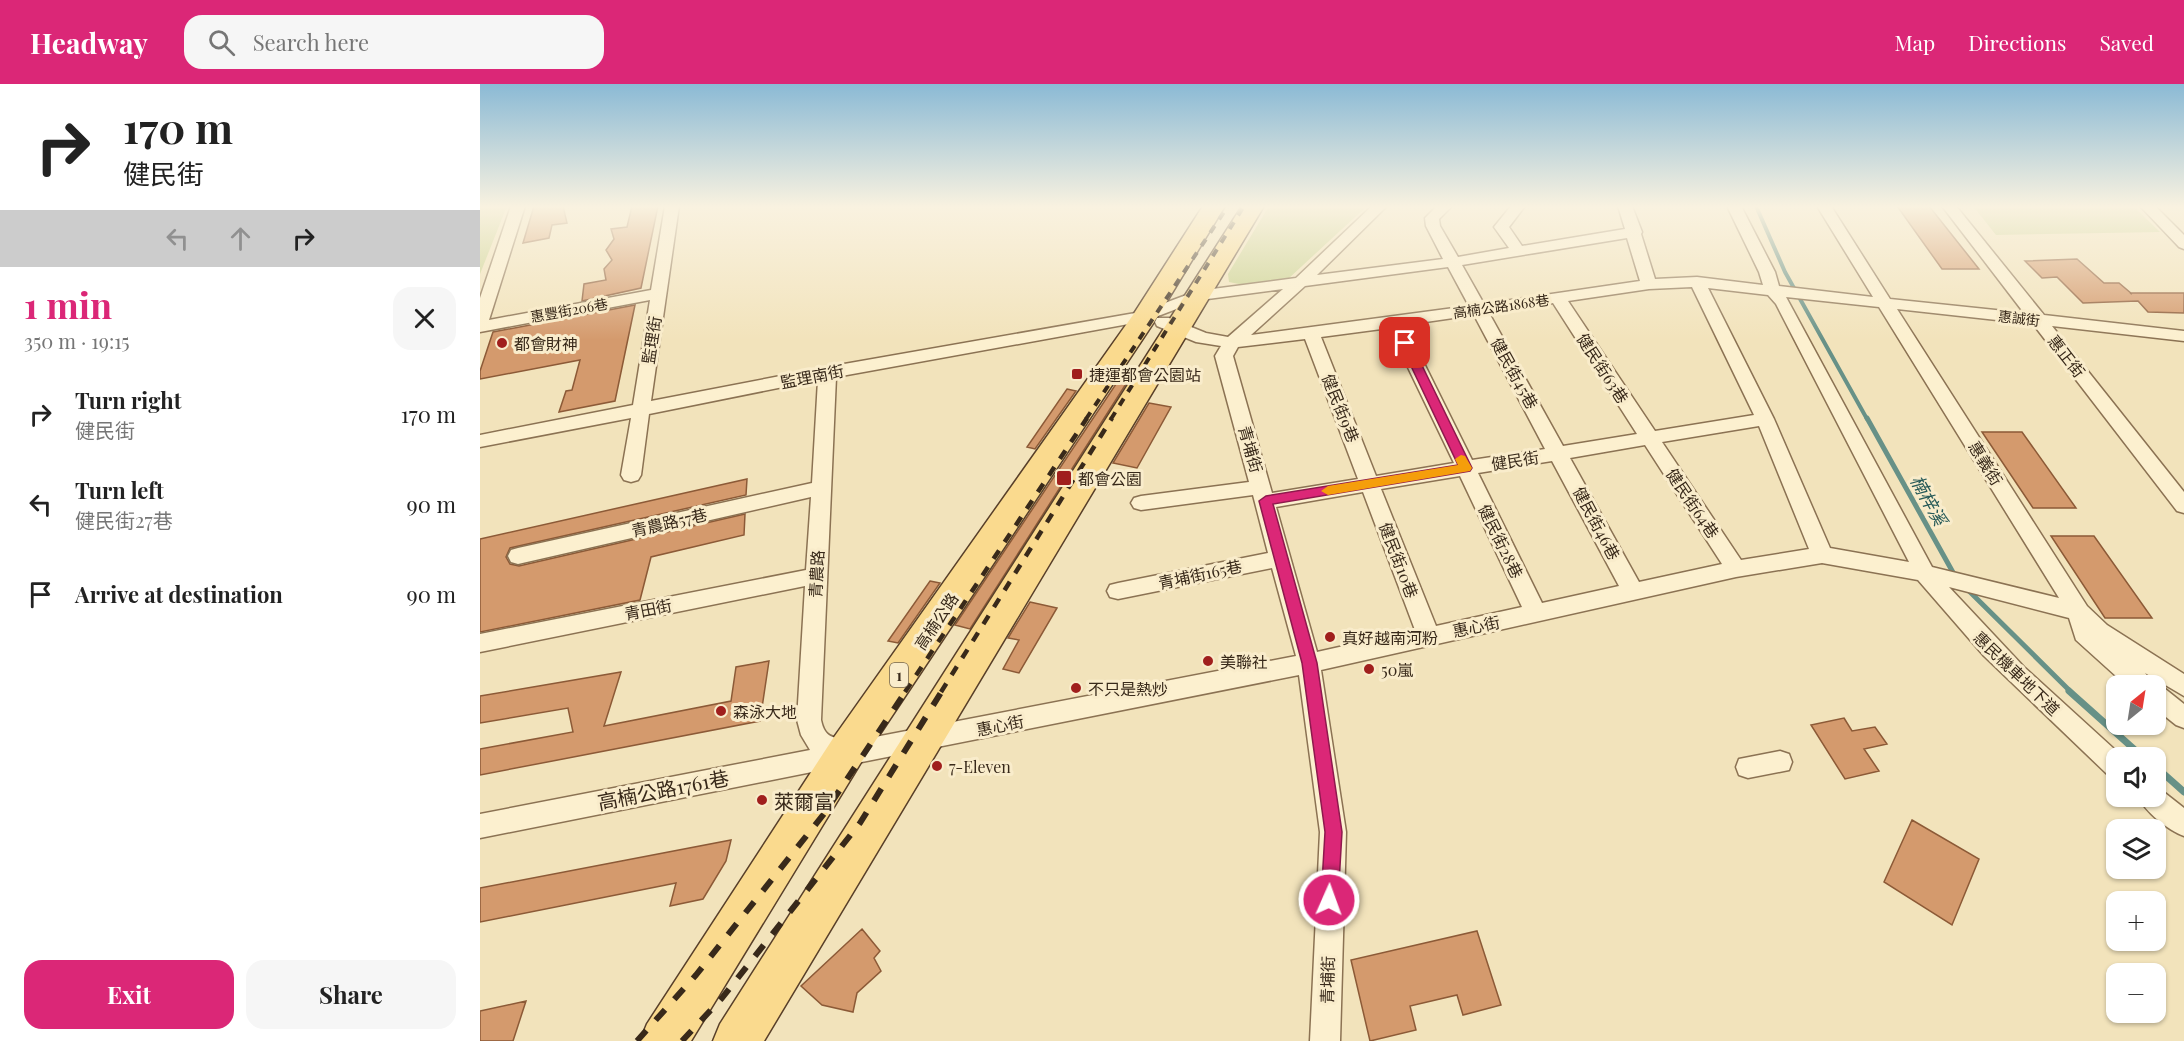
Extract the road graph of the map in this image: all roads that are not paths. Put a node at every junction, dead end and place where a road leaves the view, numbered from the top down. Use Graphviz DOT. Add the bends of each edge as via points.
graph roads {
  1 [pos="504,251"];
  2 [pos="665,251"];
  3 [pos="1193,251"];
  4 [pos="1225,251"];
  5 [pos="1334,251"];
  6 [pos="1447,251"];
  7 [pos="1518,251"];
  8 [pos="1640,251"];
  9 [pos="1756,251"];
  10 [pos="1853,251"];
  11 [pos="1984,251"];
  12 [pos="1454,262"];
  13 [pos="1301,282"];
  14 [pos="1697,282"];
  15 [pos="1650,284"];
  16 [pos="1772,289"];
  17 [pos="658,294"];
  18 [pos="1197,296"];
  19 [pos="1557,297"];
  20 [pos="1853,300"];
  21 [pos="1886,303"];
  22 [pos="1479,308"];
  23 [pos="1161,321"];
  24 [pos="2039,321"];
  25 [pos="1395,322"];
  26 [pos="480,325"];
  27 [pos="1311,333"];
  28 [pos="2184,336"];
  29 [pos="1228,349"];
  30 [pos="827,373"];
  31 [pos="640,409"];
  32 [pos="1765,419"];
  33 [pos="1649,438"];
  34 [pos="480,441"];
  35 [pos="1559,453"];
  36 [pos="1466,468"];
  37 [pos="632,475"];
  38 [pos="1371,484"];
  39 [pos="821,488"];
  40 [pos="1264,494"];
  41 [pos="1141,503"];
  42 [pos="2184,506"];
  43 [pos="518,555"];
  44 [pos="1822,555"];
  45 [pos="1281,558"];
  46 [pos="1736,569"];
  47 [pos="1925,573"];
  48 [pos="816,576"];
  49 [pos="1118,591"];
  50 [pos="1634,593"];
  51 [pos="2079,612"];
  52 [pos="1536,613"];
  53 [pos="1428,636"];
  54 [pos="480,642"];
  55 [pos="1309,663"];
  56 [pos="2131,675"];
  57 [pos="2184,686"];
  58 [pos="2166,703"];
  59 [pos="2184,718"];
  60 [pos="921,741"];
  61 [pos="846,752"];
  62 [pos="2106,757"];
  63 [pos="1780,762"];
  64 [pos="1748,767"];
  65 [pos="2163,807"];
  66 [pos="2184,824"];
  67 [pos="480,826"];
  68 [pos="664,1041"];
  69 [pos="737,1041"];
  70 [pos="1325,1041"];
  1 -- 26 [label="street"];
  2 -- 17 [label="street, 監理街"];
  3 -- 23 [label="main road, 高楠公路 / 1"];
  4 -- 18 [label="main road, 高楠公路 / 1"];
  5 -- 13 [label="street"];
  6 -- 12 [label="street, 健民街45巷"];
  7 -- 12 [label="street, 監理南街"];
  8 -- 15 [label="street"];
  9 -- 16 [label="street, 惠民機車地下道"];
  10 -- 21 [label="street, 惠義街"];
  11 -- 24 [label="street, 惠正街"];
  12 -- 13 [label="street, 監理南街"];
  12 -- 22 [label="street, 健民街45巷"];
  13 -- 18 [label="street, 監理南街"];
  13 -- 29 [label="street"];
  14 -- 15 [label="street, 高楠公路1868巷"];
  14 -- 16 [label="street, 高楠公路1868巷"];
  14 -- 32 [label="street"];
  15 -- 19 [label="street, 高楠公路1868巷"];
  16 -- 20 [label="street, 高楠公路1868巷"];
  16 -- 47 [label="street, 惠民機車地下道" via="1783,303"];
  17 -- 26 [label="street, 惠豐街206巷"];
  17 -- 31 [label="street, 監理街"];
  18 -- 23 [label="main road, 高楠公路 / 1"];
  18 -- 23 [label="street, 監理南街"];
  19 -- 22 [label="street, 高楠公路1868巷"];
  19 -- 33 [label="street, 健民街63巷"];
  20 -- 21 [label="street, 惠誠街"];
  21 -- 24 [label="street, 惠誠街"];
  21 -- 51 [label="street, 惠義街"];
  22 -- 25 [label="street, 高楠公路1868巷"];
  22 -- 35 [label="street, 健民街45巷"];
  23 -- 29 [label="street, 高楠公路1868巷"];
  23 -- 30 [label="street, 監理南街"];
  23 -- 60 [label="main road, 高楠公路 / 1"];
  23 -- 61 [label="main road, 高楠公路 / 1"];
  24 -- 28 [label="street, 惠誠街"];
  24 -- 42 [label="street, 惠正街"];
  25 -- 27 [label="street, 高楠公路1868巷"];
  25 -- 36 [label="street, 健民街28巷"];
  27 -- 29 [label="street, 高楠公路1868巷"];
  27 -- 38 [label="street, 健民街9巷"];
  29 -- 40 [label="street, 青埔街"];
  30 -- 31 [label="street, 監理南街"];
  30 -- 39 [label="street, 青農路"];
  31 -- 34 [label="street, 監理南街"];
  31 -- 37 [label="street, 監理街"];
  32 -- 33 [label="street, 健民街"];
  32 -- 44 [label="street"];
  33 -- 35 [label="street, 健民街"];
  33 -- 46 [label="street, 健民街64巷"];
  35 -- 36 [label="street, 健民街"];
  35 -- 50 [label="street, 健民街46巷"];
  36 -- 38 [label="street, 健民街"];
  36 -- 52 [label="street, 健民街28巷"];
  38 -- 40 [label="street, 健民街"];
  38 -- 53 [label="street, 健民街10巷"];
  39 -- 43 [label="street, 青農路57巷"];
  39 -- 48 [label="street, 青農路"];
  40 -- 41 [label="street, 健民街"];
  40 -- 45 [label="street, 青埔街"];
  44 -- 46 [label="street, 惠心街"];
  44 -- 47 [label="street, 惠心街"];
  45 -- 49 [label="street, 青埔街165巷"];
  45 -- 55 [label="street, 青埔街"];
  46 -- 50 [label="street, 惠心街"];
  47 -- 51 [label="street, 惠心街"];
  47 -- 62 [label="street, 惠民機車地下道" via="1995,655"];
  48 -- 54 [label="street, 青田街"];
  48 -- 61 [label="street, 青農路" via="809,720 819,744"];
  50 -- 52 [label="street, 惠心街"];
  51 -- 56 [label="street" via="2084,634"];
  51 -- 57 [label="street, 惠義街" via="2099,631"];
  52 -- 53 [label="street, 惠心街"];
  53 -- 55 [label="street, 惠心街"];
  55 -- 60 [label="street, 惠心街"];
  55 -- 70 [label="street, 青埔街" via="1333,832"];
  58 -- 59 [label="street"];
  60 -- 61 [label="street, 惠心街"];
  60 -- 69 [label="main road, 高楠公路 / 1"];
  61 -- 67 [label="street, 高楠公路1761巷"];
  61 -- 68 [label="main road, 高楠公路 / 1"];
  63 -- 64 [label="street"];
  65 -- 66 [label="street"];
}
